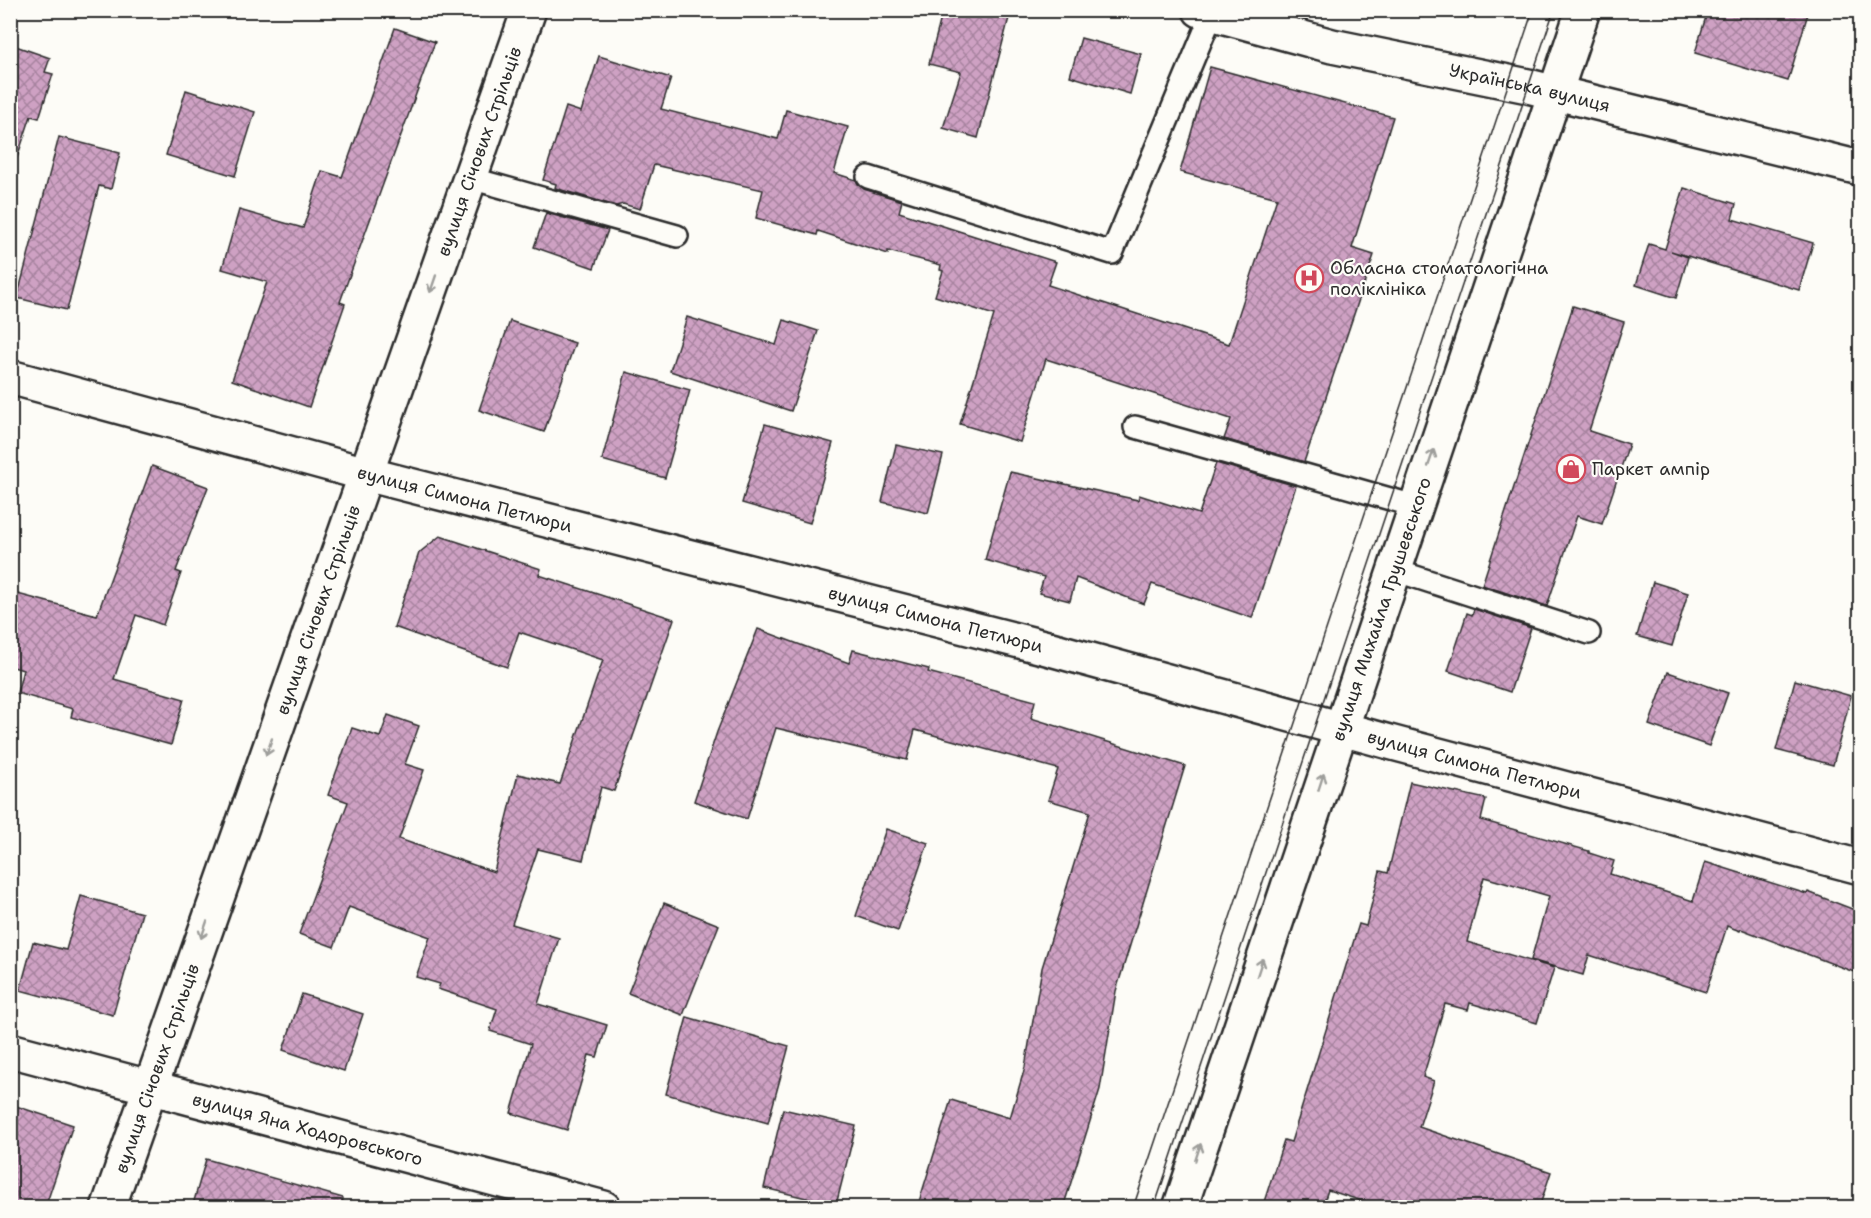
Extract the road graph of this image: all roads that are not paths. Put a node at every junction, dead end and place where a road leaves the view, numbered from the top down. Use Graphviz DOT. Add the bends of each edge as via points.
graph roads {
  1 [pos="529,10"];
  2 [pos="1583,10"];
  3 [pos="1206,12"];
  4 [pos="1555,93"];
  5 [pos="1860,168"];
  6 [pos="868,177"];
  7 [pos="470,178"];
  8 [pos="677,236"];
  9 [pos="10,377"];
  10 [pos="1135,426"];
  11 [pos="366,474"];
  12 [pos="1415,506"];
  13 [pos="1394,570"];
  14 [pos="1589,633"];
  15 [pos="1339,728"];
  16 [pos="1860,867"];
  17 [pos="10,1050"];
  18 [pos="150,1085"];
  19 [pos="108,1208"];
  20 [pos="604,1208"];
  21 [pos="1180,1208"];
  1 -- 7 [label="street, вулиця Січових Стрільців"];
  2 -- 4 [label="street, вулиця Михайла Грушевського"];
  3 -- 4 [label="street, Українська вулиця" via="1332,46"];
  3 -- 6 [label="lane" via="1112,253"];
  4 -- 5 [label="street, Українська вулиця"];
  12 -- 4 [label="street, вулиця Михайла Грушевського, one-way"];
  7 -- 8 [label="lane"];
  7 -- 11 [label="street, вулиця Січових Стрільців, one-way"];
  9 -- 11 [label="street, вулиця Симона Петлюри"];
  10 -- 12 [label="lane"];
  11 -- 15 [label="street, вулиця Симона Петлюри" via="1047,648"];
  11 -- 18 [label="street, вулиця Січових Стрільців, one-way"];
  12 -- 13 [label="street, вулиця Михайла Грушевського"];
  13 -- 14 [label="lane"];
  13 -- 15 [label="street, вулиця Михайла Грушевського"];
  15 -- 16 [label="street, вулиця Симона Петлюри"];
  21 -- 15 [label="street, вулиця Михайла Грушевського, one-way"];
  17 -- 18 [label="street, вулиця Яна Ходоровського"];
  18 -- 19 [label="street, вулиця Січових Стрільців"];
  18 -- 20 [label="street, вулиця Яна Ходоровського"];
}
